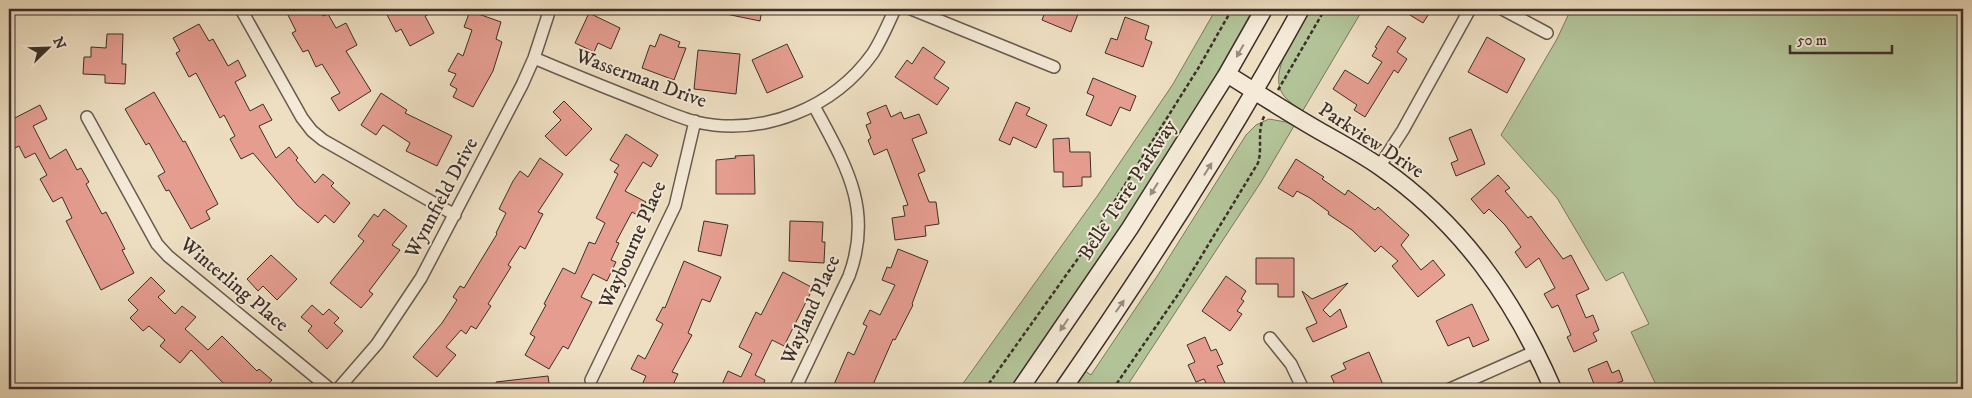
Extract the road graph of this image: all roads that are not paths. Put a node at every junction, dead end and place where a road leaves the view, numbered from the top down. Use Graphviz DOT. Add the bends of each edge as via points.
graph roads {
  1 [pos="550,9"];
  2 [pos="895,9"];
  3 [pos="911,9"];
  4 [pos="1264,9"];
  5 [pos="1301,9"];
  6 [pos="1470,9"];
  7 [pos="1502,9"];
  8 [pos="242,11"];
  9 [pos="1547,33"];
  10 [pos="534,58"];
  11 [pos="1054,66"];
  12 [pos="1227,74"];
  13 [pos="1255,92"];
  14 [pos="814,106"];
  15 [pos="87,117"];
  16 [pos="695,121"];
  17 [pos="1379,167"];
  18 [pos="455,215"];
  19 [pos="1270,338"];
  20 [pos="1536,351"];
  21 [pos="591,380"];
  22 [pos="330,389"];
  23 [pos="338,389"];
  24 [pos="795,389"];
  25 [pos="1020,389"];
  26 [pos="1062,389"];
  27 [pos="1303,389"];
  28 [pos="1450,389"];
  29 [pos="1553,389"];
  1 -- 10 [label="street, Wynnfield Drive"];
  2 -- 14 [label="street, Wasserman Drive" via="865,62 841,87"];
  3 -- 11 [label="street"];
  4 -- 12 [label="main road, Belle Terre Parkway, one-way"];
  5 -- 13 [label="main road"];
  6 -- 17 [label="street"];
  7 -- 9 [label="street"];
  8 -- 18 [label="street" via="312,131"];
  10 -- 16 [label="street, Wasserman Drive"];
  10 -- 18 [label="street, Wynnfield Drive"];
  12 -- 13 [label="main road, Parkview Drive"];
  12 -- 25 [label="main road, Belle Terre Parkway, one-way" via="1130,228"];
  13 -- 17 [label="main road, Parkview Drive"];
  26 -- 13 [label="main road, one-way" via="1162,242"];
  14 -- 16 [label="street, Wasserman Drive" via="784,118 754,124 721,125"];
  14 -- 24 [label="street, Wayland Place" via="852,182 858,204 859,237 849,276"];
  15 -- 22 [label="street, Winterling Place" via="157,244"];
  16 -- 21 [label="street, Waybourne Place" via="675,206"];
  17 -- 20 [label="main road, Parkview Drive" via="1436,214 1469,248 1507,300"];
  18 -- 23 [label="street, Wynnfield Drive" via="421,278 377,344"];
  19 -- 27 [label="street" via="1291,364"];
  20 -- 28 [label="street"];
  20 -- 29 [label="main road, Parkview Drive"];
}
